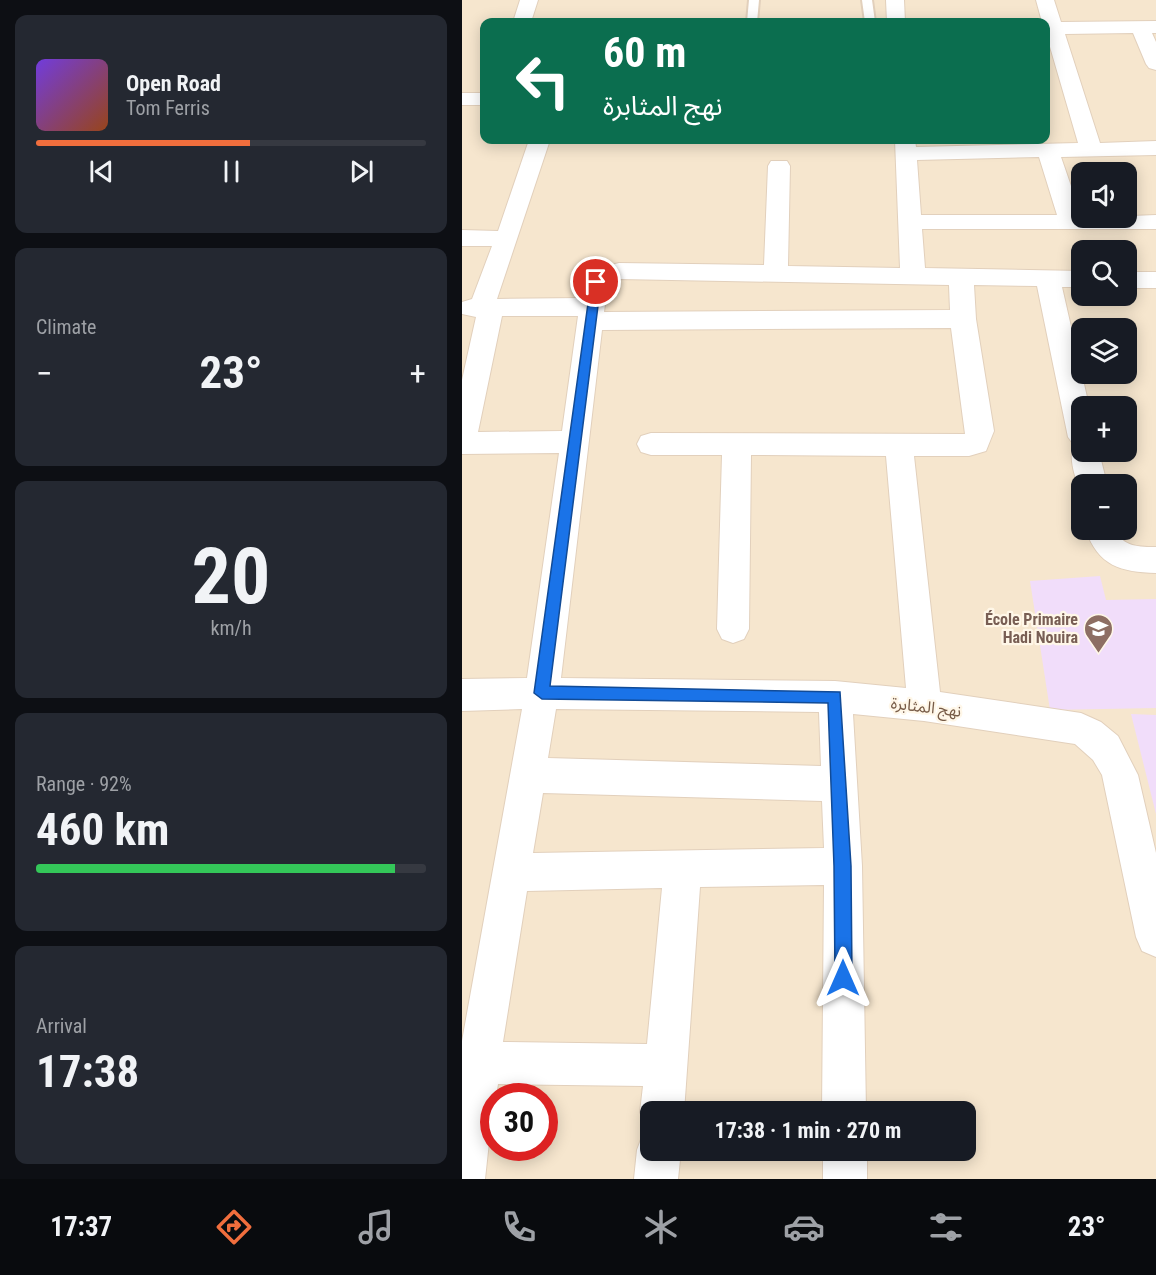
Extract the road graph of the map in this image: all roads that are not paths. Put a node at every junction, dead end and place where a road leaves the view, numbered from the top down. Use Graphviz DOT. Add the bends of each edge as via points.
graph roads {
  1 [pos="529,0"];
  2 [pos="754,0"];
  3 [pos="867,0"];
  4 [pos="895,0"];
  5 [pos="1045,0"];
  6 [pos="523,18"];
  7 [pos="752,18"];
  8 [pos="869,18"];
  9 [pos="896,18"];
  10 [pos="1148,27"];
  11 [pos="1055,28"];
  12 [pos="1156,64"];
  13 [pos="462,99"];
  14 [pos="480,99"];
  15 [pos="539,144"];
  16 [pos="906,147"];
  17 [pos="1156,148"];
  18 [pos="1091,149"];
  19 [pos="1048,150"];
  20 [pos="779,166"];
  21 [pos="911,222"];
  22 [pos="1071,222"];
  23 [pos="1137,222"];
  24 [pos="1156,222"];
  25 [pos="462,238"];
  26 [pos="507,239"];
  27 [pos="776,273"];
  28 [pos="913,274"];
  29 [pos="961,277"];
  30 [pos="1048,279"];
  31 [pos="1071,279"];
  32 [pos="1137,280"];
  33 [pos="1156,280"];
  34 [pos="478,308"];
  35 [pos="592,314"];
  36 [pos="963,319"];
  37 [pos="1073,396"];
  38 [pos="575,442"];
  39 [pos="462,443"];
  40 [pos="651,444"];
  41 [pos="737,444"];
  42 [pos="899,444"];
  43 [pos="1103,540"];
  44 [pos="1156,560"];
  45 [pos="733,628"];
  46 [pos="542,693"];
  47 [pos="462,695"];
  48 [pos="835,697"];
  49 [pos="924,705"];
  50 [pos="528,776"];
  51 [pos="838,784"];
  52 [pos="843,866"];
  53 [pos="683,868"];
  54 [pos="511,872"];
  55 [pos="1156,937"];
  56 [pos="475,1004"];
  57 [pos="480,1063"];
  58 [pos="666,1065"];
  59 [pos="663,1101"];
  60 [pos="844,1101"];
  61 [pos="658,1161"];
  62 [pos="845,1161"];
  63 [pos="463,1179"];
  64 [pos="656,1179"];
  65 [pos="845,1179"];
  1 -- 6 [label="street"];
  2 -- 7 [label="lane"];
  3 -- 8 [label="lane"];
  4 -- 9 [label="street"];
  5 -- 11 [label="street"];
  10 -- 11 [label="street"];
  10 -- 12 [label="street"];
  11 -- 18 [label="street"];
  13 -- 14 [label="street"];
  15 -- 26 [label="street"];
  16 -- 19 [label="street"];
  16 -- 21 [label="street"];
  17 -- 18 [label="street"];
  18 -- 19 [label="street"];
  19 -- 22 [label="street"];
  20 -- 27 [label="street"];
  21 -- 22 [label="street"];
  21 -- 28 [label="street"];
  23 -- 24 [label="street"];
  25 -- 26 [label="street"];
  26 -- 34 [label="street"];
  27 -- 28 [label="street"];
  27 -- 35 [label="street" via="606,273 596,282"];
  28 -- 29 [label="street"];
  29 -- 30 [label="street"];
  29 -- 36 [label="street"];
  30 -- 31 [label="street"];
  30 -- 37 [label="street"];
  32 -- 33 [label="street"];
  34 -- 35 [label="street"];
  34 -- 39 [label="street"];
  35 -- 36 [label="street"];
  35 -- 38 [label="street"];
  36 -- 42 [label="street" via="979,438 969,445"];
  38 -- 39 [label="street"];
  38 -- 46 [label="street"];
  40 -- 41 [label="street"];
  41 -- 42 [label="street"];
  41 -- 45 [label="street"];
  42 -- 49 [label="street"];
  43 -- 44 [label="street" via="1111,551 1125,558"];
  46 -- 47 [label="street, نهج المثابرة"];
  46 -- 48 [label="street, نهج المثابرة"];
  46 -- 50 [label="street"];
  48 -- 49 [label="street, نهج المثابرة"];
  48 -- 51 [label="street"];
  49 -- 55 [label="street, نهج المثابرة" via="1081,729 1099,739 1111,753 1120,775"];
  50 -- 51 [label="street"];
  50 -- 54 [label="street"];
  51 -- 52 [label="street"];
  52 -- 53 [label="street"];
  52 -- 60 [label="street"];
  53 -- 54 [label="street"];
  53 -- 58 [label="street"];
  54 -- 56 [label="street"];
  56 -- 57 [label="street"];
  57 -- 58 [label="street"];
  57 -- 63 [label="street"];
  58 -- 59 [label="street"];
  61 -- 64 [label="street"];
  62 -- 65 [label="street"];
}
